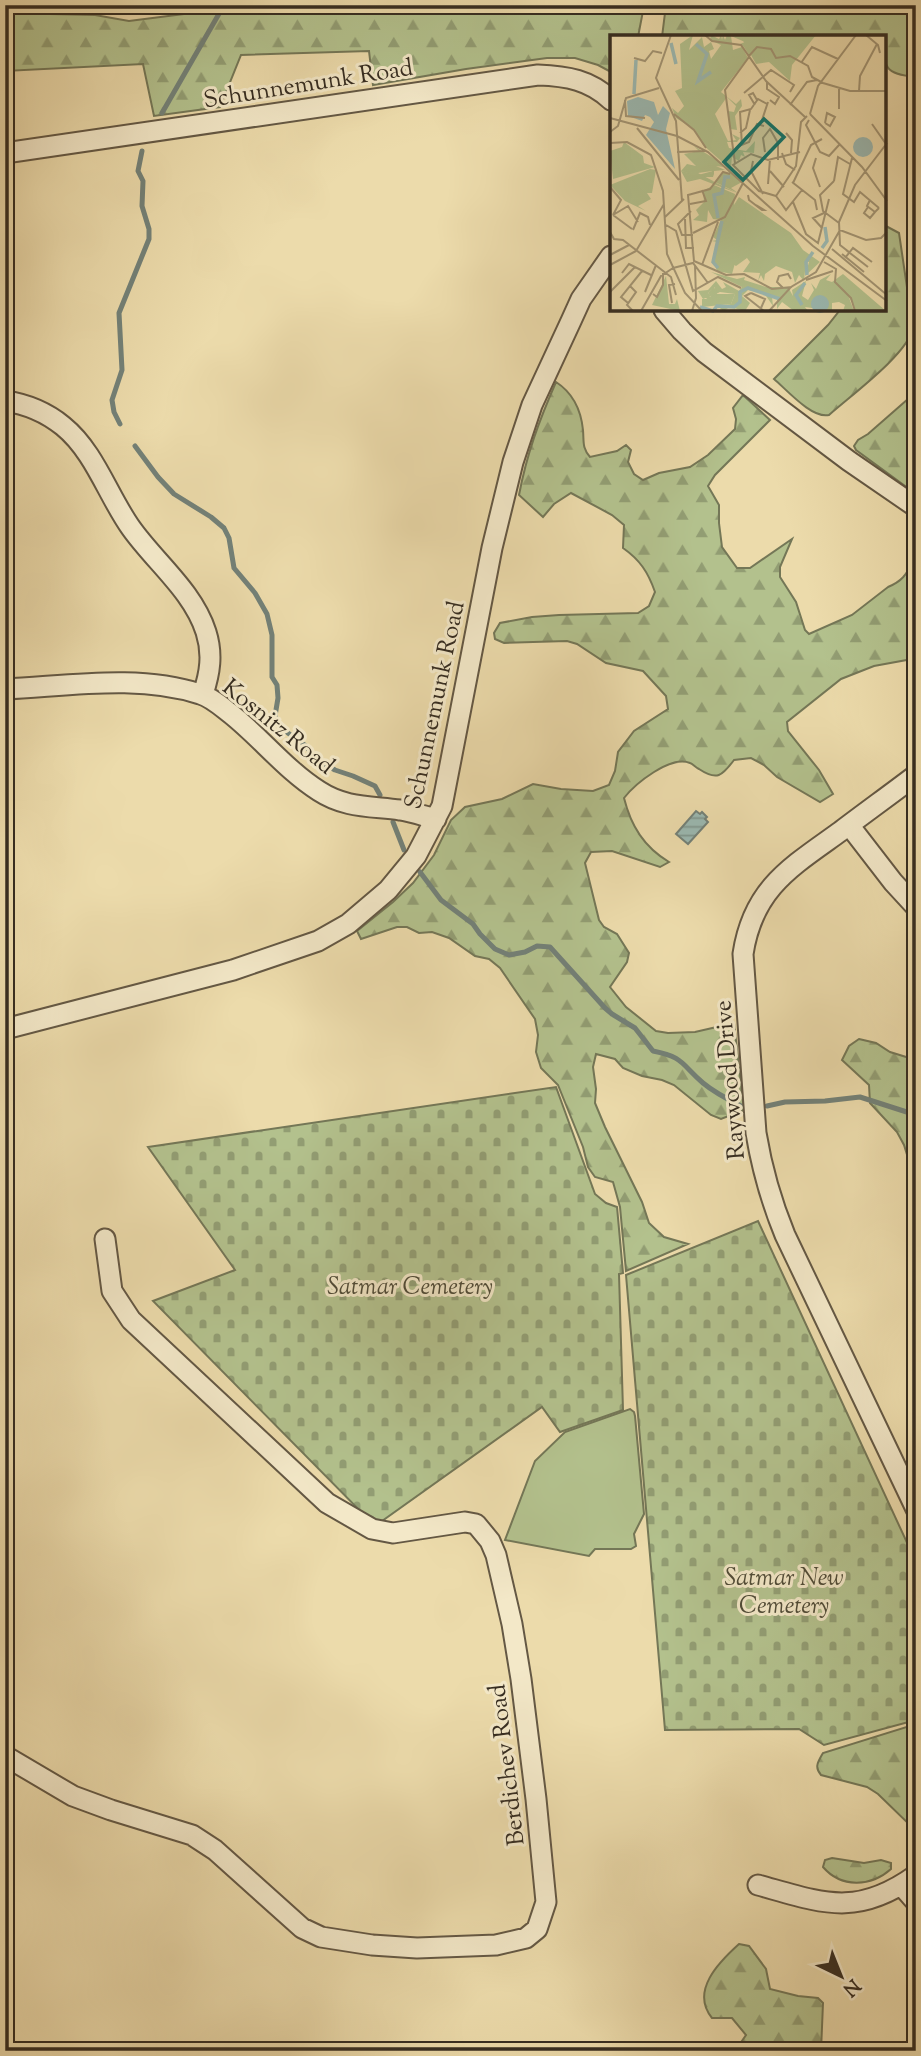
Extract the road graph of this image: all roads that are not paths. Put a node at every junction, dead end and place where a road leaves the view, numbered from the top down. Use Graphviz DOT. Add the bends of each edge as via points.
graph roads {
  1 [pos="610,99"];
  2 [pos="5,153"];
  3 [pos="610,257"];
  4 [pos="666,312"];
  5 [pos="5,401"];
  6 [pos="916,507"];
  7 [pos="5,689"];
  8 [pos="203,694"];
  9 [pos="916,775"];
  10 [pos="436,819"];
  11 [pos="849,825"];
  12 [pos="916,907"];
  13 [pos="5,1029"];
  14 [pos="105,1239"];
  15 [pos="916,1509"];
  16 [pos="5,1756"];
  17 [pos="909,1880"];
  18 [pos="758,1885"];
  19 [pos="916,1902"];
  1 -- 2 [label="street, Schunnemunk Road" via="583,81 538,75"];
  3 -- 10 [label="street, Schunnemunk Road" via="570,321 532,405 513,462"];
  4 -- 6 [label="street" via="704,352"];
  5 -- 8 [label="street" via="18,402 64,427 85,451 131,528 191,600 211,649"];
  7 -- 8 [label="street, Kosnitz Road" via="127,682"];
  8 -- 10 [label="street, Kosnitz Road" via="337,802"];
  9 -- 11 [label="street, Raywood Drive"];
  10 -- 13 [label="street, Schunnemunk Road" via="416,856 388,890 318,941 233,970"];
  11 -- 12 [label="street"];
  11 -- 15 [label="street, Raywood Drive" via="783,874 750,924 743,954 752,1099 760,1159 785,1235"];
  14 -- 16 [label="street, Berdichev Road" via="112,1291 131,1320 327,1503 372,1529 393,1533 465,1522 476,1524 490,1541 519,1668 546,1902 537,1929 526,1938 496,1945 417,1948 321,1937 302,1928 192,1835 73,1796"];
  17 -- 18 [label="street" via="886,1893 847,1904 811,1900"];
  17 -- 19 [label="street"];
}
